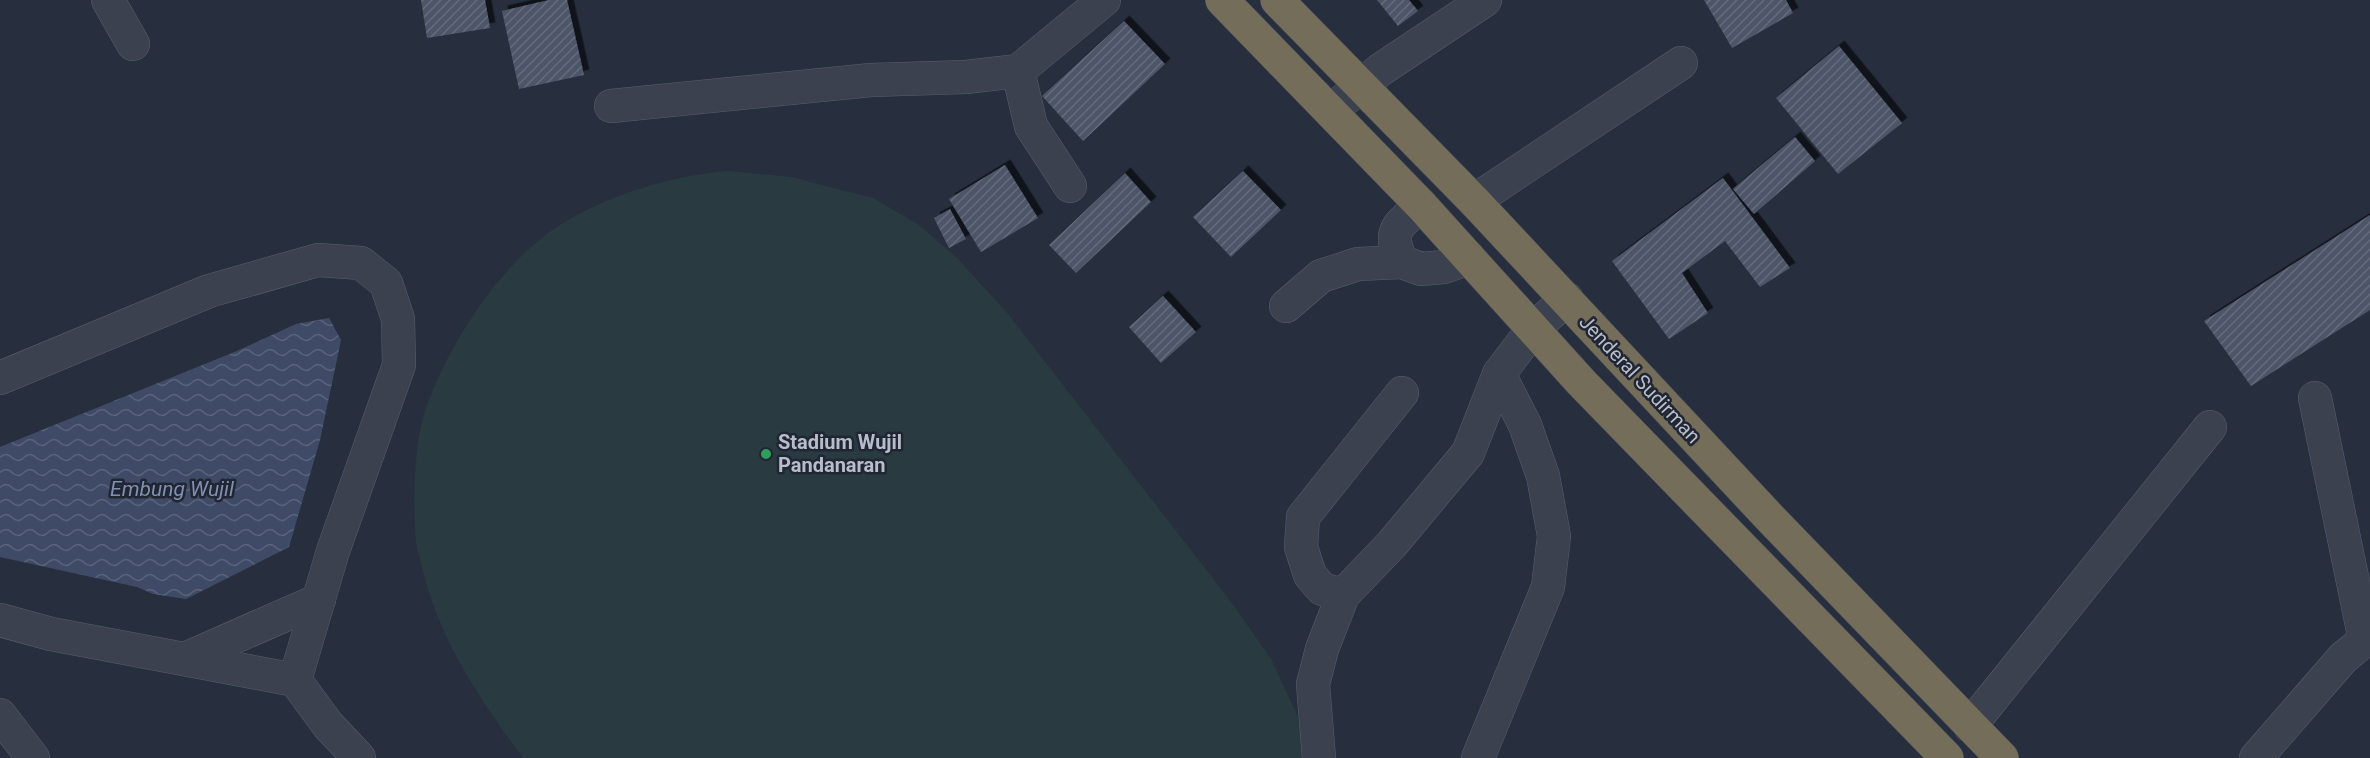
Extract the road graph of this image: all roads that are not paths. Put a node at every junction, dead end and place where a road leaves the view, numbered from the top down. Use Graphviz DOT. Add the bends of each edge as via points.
graph roads {
  1 [pos="108,0"];
  2 [pos="1104,0"];
  3 [pos="1222,0"];
  4 [pos="1277,0"];
  5 [pos="1485,0"];
  6 [pos="133,44"];
  7 [pos="1681,63"];
  8 [pos="1018,71"];
  9 [pos="1360,84"];
  10 [pos="611,106"];
  11 [pos="1332,110"];
  12 [pos="1070,186"];
  13 [pos="1474,201"];
  14 [pos="1421,205"];
  15 [pos="1469,258"];
  16 [pos="1402,262"];
  17 [pos="1567,299"];
  18 [pos="1286,306"];
  19 [pos="1533,328"];
  20 [pos="1499,374"];
  21 [pos="0,378"];
  22 [pos="1402,393"];
  23 [pos="2315,398"];
  24 [pos="2210,427"];
  25 [pos="1342,595"];
  26 [pos="319,600"];
  27 [pos="0,620"];
  28 [pos="2368,640"];
  29 [pos="187,658"];
  30 [pos="295,680"];
  31 [pos="0,715"];
  32 [pos="1970,726"];
  33 [pos="33,758"];
  34 [pos="359,758"];
  35 [pos="1318,758"];
  36 [pos="1478,758"];
  37 [pos="1947,758"];
  38 [pos="2002,758"];
  39 [pos="2256,758"];
  1 -- 6 [label="street"];
  2 -- 8 [label="street"];
  3 -- 11 [label="highway"];
  4 -- 9 [label="highway, Jenderal Sudirman"];
  5 -- 9 [label="street"];
  7 -- 13 [label="street"];
  8 -- 10 [label="street" via="872,80"];
  8 -- 12 [label="street" via="1031,126"];
  9 -- 11 [label="street"];
  9 -- 13 [label="highway, Jenderal Sudirman"];
  11 -- 14 [label="highway"];
  13 -- 17 [label="highway, Jenderal Sudirman"];
  14 -- 15 [label="highway"];
  14 -- 16 [label="street" via="1398,226 1394,244"];
  15 -- 16 [label="street" via="1444,267 1421,269"];
  15 -- 19 [label="highway"];
  16 -- 18 [label="street" via="1358,264 1321,276"];
  17 -- 19 [label="street"];
  17 -- 32 [label="highway, Jenderal Sudirman"];
  19 -- 20 [label="street"];
  19 -- 37 [label="highway" via="1588,390"];
  20 -- 25 [label="street" via="1468,453 1392,544"];
  20 -- 36 [label="street" via="1525,425 1543,476 1554,536 1548,587"];
  21 -- 26 [label="street" via="209,291 318,260 361,263 386,283 398,319 399,365"];
  22 -- 25 [label="street" via="1304,517 1301,547 1310,575 1322,589"];
  23 -- 28 [label="street"];
  24 -- 32 [label="street"];
  25 -- 35 [label="street" via="1313,684"];
  26 -- 29 [label="street"];
  26 -- 30 [label="street"];
  27 -- 29 [label="street" via="51,634"];
  28 -- 39 [label="street" via="2343,658"];
  29 -- 30 [label="street"];
  30 -- 34 [label="street" via="328,725"];
  31 -- 33 [label="street"];
  32 -- 38 [label="highway, Jenderal Sudirman"];
}
